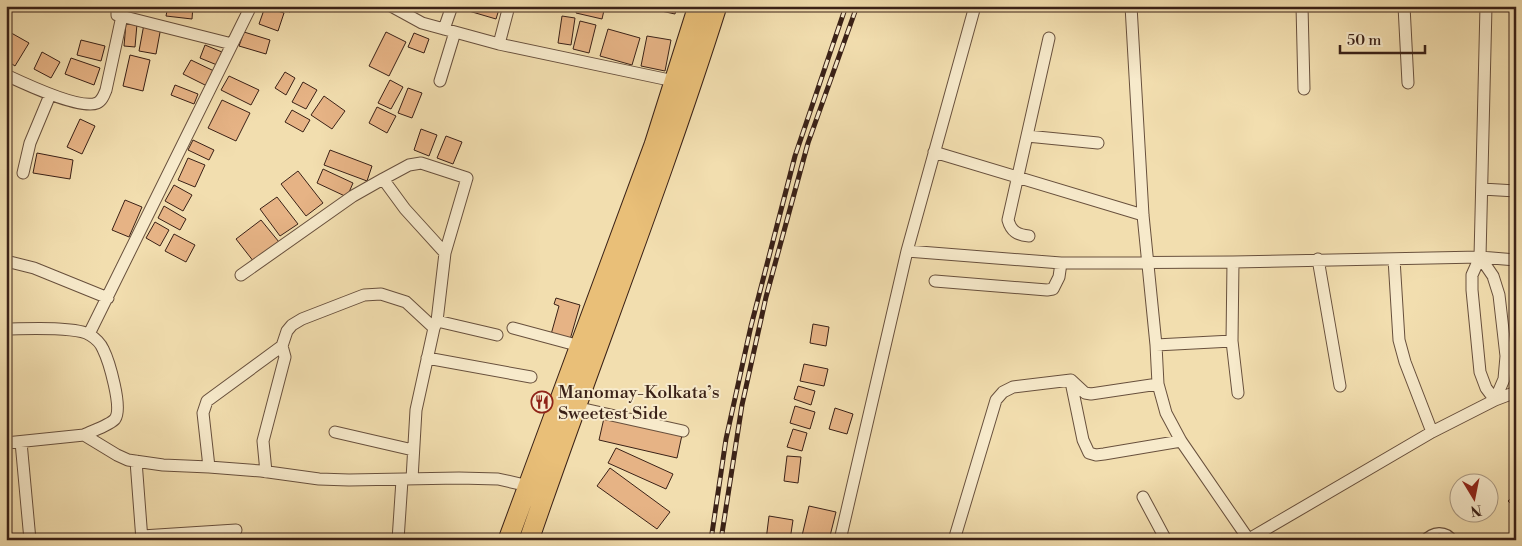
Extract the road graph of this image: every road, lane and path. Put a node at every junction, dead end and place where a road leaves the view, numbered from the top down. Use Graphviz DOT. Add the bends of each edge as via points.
graph roads {
  1 [pos="251,6"];
  2 [pos="391,6"];
  3 [pos="452,6"];
  4 [pos="509,6"];
  5 [pos="698,6"];
  6 [pos="716,6"];
  7 [pos="975,6"];
  8 [pos="1131,6"];
  9 [pos="1302,6"];
  10 [pos="1404,6"];
  11 [pos="1486,6"];
  12 [pos="119,11"];
  13 [pos="450,30"];
  14 [pos="1049,38"];
  15 [pos="232,44"];
  16 [pos="499,44"];
  17 [pos="6,75"];
  18 [pos="440,81"];
  19 [pos="674,81"];
  20 [pos="1408,83"];
  21 [pos="1304,89"];
  22 [pos="50,95"];
  23 [pos="1027,136"];
  24 [pos="1098,143"];
  25 [pos="934,152"];
  26 [pos="23,173"];
  27 [pos="1018,176"];
  28 [pos="383,179"];
  29 [pos="1482,190"];
  30 [pos="1516,191"];
  31 [pos="1144,215"];
  32 [pos="1029,236"];
  33 [pos="907,251"];
  34 [pos="445,253"];
  35 [pos="1480,257"];
  36 [pos="1394,259"];
  37 [pos="1318,260"];
  38 [pos="1516,260"];
  39 [pos="6,261"];
  40 [pos="1061,262"];
  41 [pos="1148,262"];
  42 [pos="1233,262"];
  43 [pos="242,275"];
  44 [pos="936,281"];
  45 [pos="108,298"];
  46 [pos="435,325"];
  47 [pos="513,328"];
  48 [pos="6,329"];
  49 [pos="90,334"];
  50 [pos="497,335"];
  51 [pos="1232,342"];
  52 [pos="1156,345"];
  53 [pos="282,346"];
  54 [pos="580,346"];
  55 [pos="427,358"];
  56 [pos="531,377"];
  57 [pos="1071,380"];
  58 [pos="1158,384"];
  59 [pos="1340,386"];
  60 [pos="1238,392"];
  61 [pos="1516,392"];
  62 [pos="1495,400"];
  63 [pos="575,407"];
  64 [pos="683,431"];
  65 [pos="336,432"];
  66 [pos="1432,432"];
  67 [pos="84,435"];
  68 [pos="1180,441"];
  69 [pos="20,442"];
  70 [pos="6,443"];
  71 [pos="413,450"];
  72 [pos="136,462"];
  73 [pos="209,467"];
  74 [pos="266,472"];
  75 [pos="407,480"];
  76 [pos="528,486"];
  77 [pos="1143,497"];
  78 [pos="236,530"];
  79 [pos="192,536"];
  80 [pos="142,538"];
  81 [pos="1249,539"];
  82 [pos="30,540"];
  83 [pos="398,540"];
  84 [pos="508,540"];
  85 [pos="529,540"];
  86 [pos="840,540"];
  87 [pos="954,540"];
  88 [pos="1166,540"];
  89 [pos="1422,540"];
  90 [pos="1455,540"];
  1 -- 15 [label="street"];
  2 -- 13 [label="street" via="422,23"];
  3 -- 13 [label="street"];
  4 -- 16 [label="street"];
  5 -- 19 [label="main road"];
  6 -- 63 [label="main road" via="689,92"];
  7 -- 25 [label="street"];
  8 -- 31 [label="street"];
  9 -- 21 [label="street"];
  10 -- 20 [label="street"];
  11 -- 29 [label="street"];
  12 -- 15 [label="street"];
  12 -- 22 [label="street" via="103,98 89,104"];
  13 -- 16 [label="street"];
  13 -- 18 [label="street"];
  14 -- 23 [label="street"];
  15 -- 45 [label="street"];
  16 -- 19 [label="street"];
  17 -- 22 [label="street"];
  19 -- 54 [label="main road" via="654,145"];
  22 -- 26 [label="street" via="30,143"];
  23 -- 24 [label="street"];
  23 -- 27 [label="street"];
  25 -- 27 [label="street"];
  25 -- 33 [label="street"];
  27 -- 31 [label="street"];
  27 -- 32 [label="street" via="1008,220 1014,232"];
  28 -- 34 [label="street"];
  28 -- 34 [label="street" via="409,165 421,163 468,178"];
  28 -- 43 [label="street" via="353,196"];
  29 -- 30 [label="street"];
  29 -- 35 [label="street"];
  31 -- 41 [label="street"];
  33 -- 40 [label="street"];
  33 -- 86 [label="street"];
  34 -- 46 [label="street"];
  35 -- 36 [label="street"];
  35 -- 38 [label="street"];
  35 -- 62 [label="street" via="1472,275 1472,290 1480,372"];
  35 -- 62 [label="street" via="1493,276 1499,295 1505,347 1504,379"];
  36 -- 37 [label="street"];
  36 -- 66 [label="street" via="1400,340 1405,362"];
  37 -- 42 [label="street"];
  37 -- 59 [label="street"];
  39 -- 45 [label="street" via="34,268"];
  40 -- 41 [label="street"];
  40 -- 44 [label="street" via="1056,284 1047,290"];
  41 -- 42 [label="street"];
  41 -- 52 [label="street"];
  42 -- 51 [label="street"];
  45 -- 49 [label="street"];
  46 -- 50 [label="street"];
  46 -- 53 [label="street" via="406,302 381,294 364,295 292,325"];
  46 -- 55 [label="street"];
  47 -- 54 [label="street"];
  48 -- 49 [label="street" via="63,329"];
  49 -- 67 [label="street" via="103,346 118,411 111,423"];
  51 -- 52 [label="street"];
  51 -- 60 [label="street"];
  52 -- 58 [label="street"];
  53 -- 73 [label="street" via="207,401 203,412"];
  53 -- 74 [label="street" via="285,357 263,441"];
  54 -- 76 [label="main road"];
  55 -- 56 [label="street"];
  55 -- 71 [label="street" via="416,410"];
  57 -- 58 [label="street" via="1084,393 1091,394"];
  57 -- 68 [label="street" via="1083,440 1089,454"];
  57 -- 87 [label="street" via="1013,387 996,400"];
  58 -- 68 [label="street" via="1166,413"];
  61 -- 62 [label="street"];
  62 -- 66 [label="street"];
  63 -- 64 [label="street"];
  63 -- 85 [label="main road"];
  65 -- 71 [label="street"];
  66 -- 81 [label="street"];
  67 -- 69 [label="street"];
  67 -- 72 [label="street" via="117,455"];
  68 -- 81 [label="street"];
  69 -- 70 [label="street"];
  69 -- 82 [label="street"];
  71 -- 75 [label="street"];
  72 -- 73 [label="street"];
  72 -- 80 [label="street"];
  73 -- 74 [label="street"];
  74 -- 75 [label="street" via="319,479"];
  75 -- 76 [label="street" via="498,479"];
  75 -- 83 [label="street"];
  76 -- 84 [label="main road"];
  77 -- 88 [label="street"];
  78 -- 79 [label="street"];
  79 -- 80 [label="street"];
  89 -- 90 [label="lane" via="1435,531 1443,531"];
}
